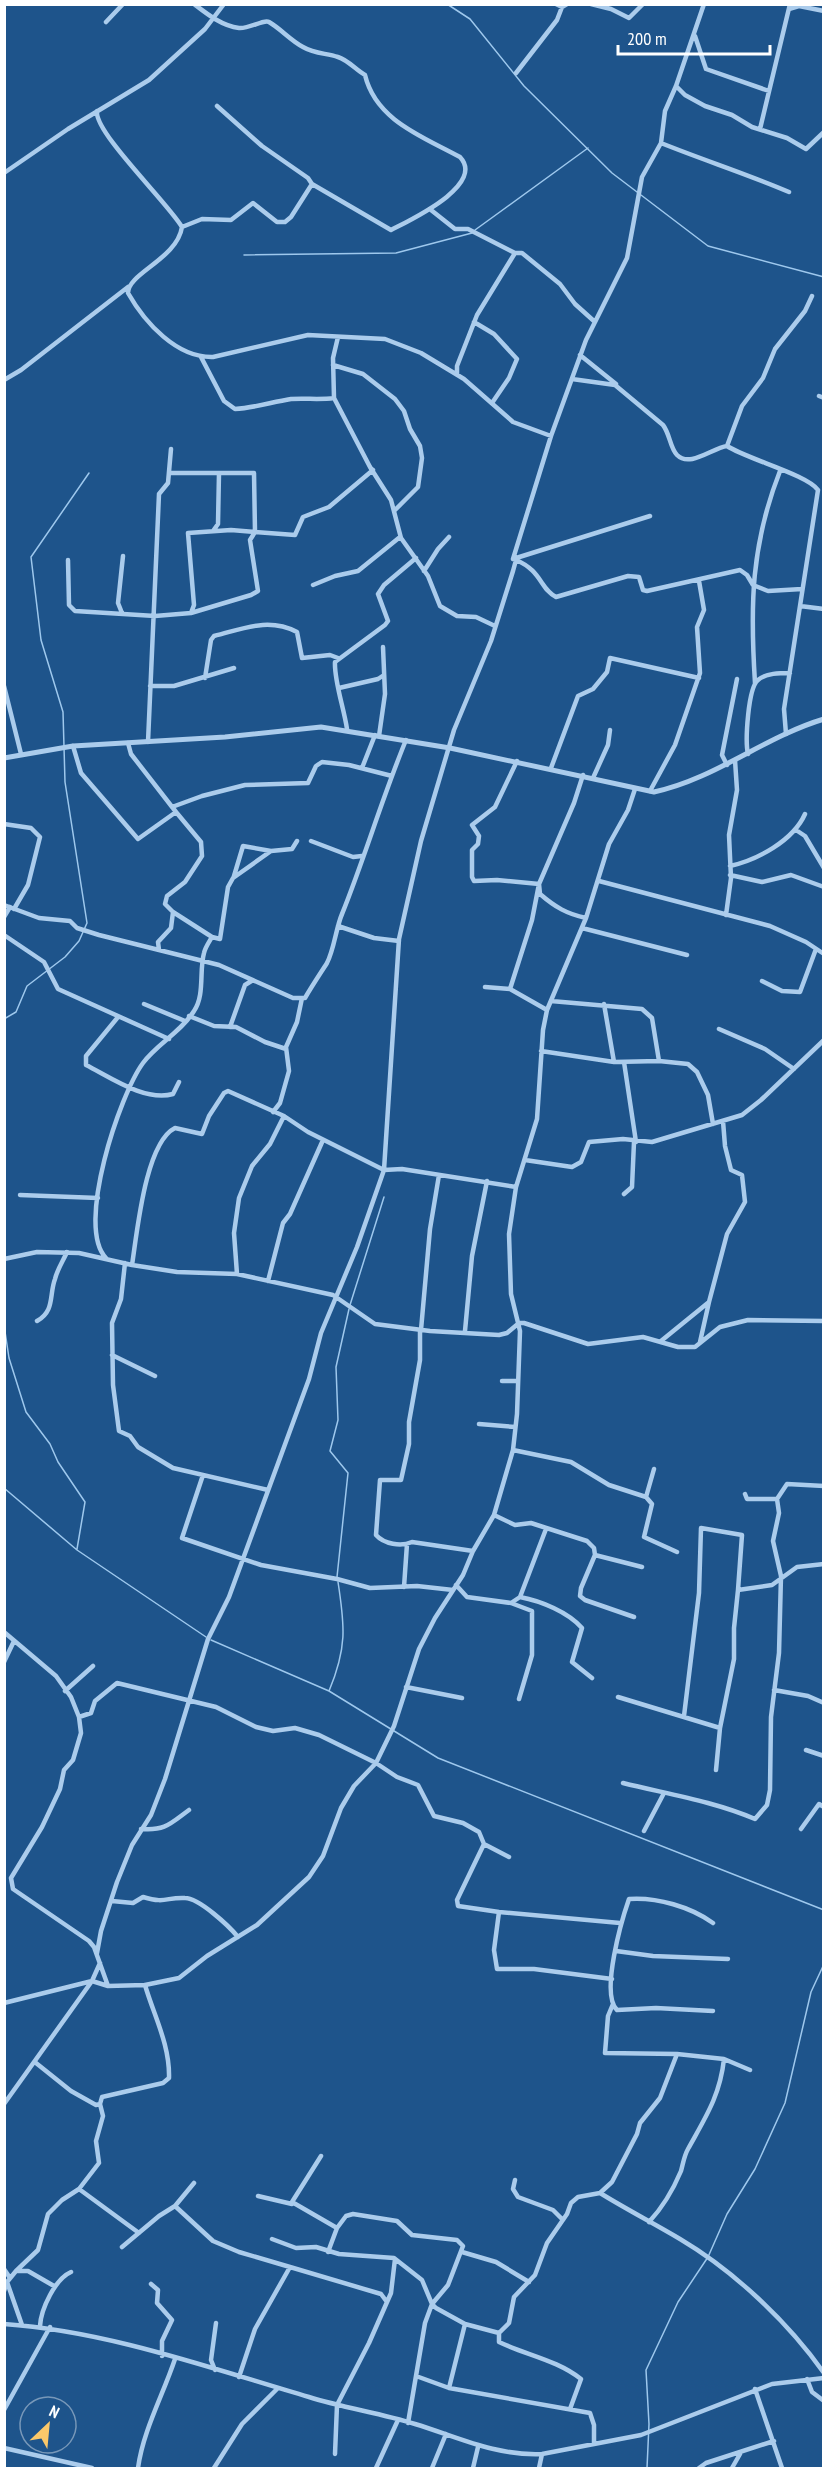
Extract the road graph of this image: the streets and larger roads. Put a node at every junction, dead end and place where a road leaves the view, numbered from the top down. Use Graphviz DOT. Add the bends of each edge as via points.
graph roads {
  1 [pos="123,4"];
  2 [pos="194,4"];
  3 [pos="224,4"];
  4 [pos="591,4"];
  5 [pos="643,4"];
  6 [pos="704,4"];
  7 [pos="562,5"];
  8 [pos="790,7"];
  9 [pos="824,11"];
  10 [pos="213,18"];
  11 [pos="106,22"];
  12 [pos="694,33"];
  13 [pos="516,73"];
  14 [pos="676,86"];
  15 [pos="769,92"];
  16 [pos="217,106"];
  17 [pos="97,114"];
  18 [pos="760,129"];
  19 [pos="824,132"];
  20 [pos="661,143"];
  21 [pos="4,173"];
  22 [pos="312,184"];
  23 [pos="789,192"];
  24 [pos="431,210"];
  25 [pos="182,227"];
  26 [pos="515,253"];
  27 [pos="128,287"];
  28 [pos="812,296"];
  29 [pos="474,322"];
  30 [pos="595,322"];
  31 [pos="338,337"];
  32 [pos="580,355"];
  33 [pos="201,357"];
  34 [pos="333,365"];
  35 [pos="457,374"];
  36 [pos="572,379"];
  37 [pos="4,380"];
  38 [pos="618,387"];
  39 [pos="334,398"];
  40 [pos="492,403"];
  41 [pos="551,436"];
  42 [pos="727,446"];
  43 [pos="171,449"];
  44 [pos="373,470"];
  45 [pos="780,471"];
  46 [pos="170,472"];
  47 [pos="219,473"];
  48 [pos="817,505"];
  49 [pos="824,505"];
  50 [pos="394,511"];
  51 [pos="651,516"];
  52 [pos="213,531"];
  53 [pos="255,532"];
  54 [pos="400,537"];
  55 [pos="449,537"];
  56 [pos="123,556"];
  57 [pos="416,558"];
  58 [pos="68,560"];
  59 [pos="514,560"];
  60 [pos="424,571"];
  61 [pos="699,581"];
  62 [pos="313,585"];
  63 [pos="753,585"];
  64 [pos="802,589"];
  65 [pos="800,606"];
  66 [pos="824,609"];
  67 [pos="122,613"];
  68 [pos="191,613"];
  69 [pos="155,616"];
  70 [pos="495,626"];
  71 [pos="383,647"];
  72 [pos="338,658"];
  73 [pos="234,668"];
  74 [pos="790,673"];
  75 [pos="384,675"];
  76 [pos="205,678"];
  77 [pos="699,678"];
  78 [pos="737,679"];
  79 [pos="755,683"];
  80 [pos="4,686"];
  81 [pos="150,686"];
  82 [pos="339,688"];
  83 [pos="824,719"];
  84 [pos="347,729"];
  85 [pos="610,730"];
  86 [pos="786,734"];
  87 [pos="377,736"];
  88 [pos="406,740"];
  89 [pos="148,742"];
  90 [pos="128,743"];
  91 [pos="71,746"];
  92 [pos="450,748"];
  93 [pos="21,754"];
  94 [pos="748,754"];
  95 [pos="4,758"];
  96 [pos="735,760"];
  97 [pos="517,761"];
  98 [pos="727,765"];
  99 [pos="362,768"];
  100 [pos="551,768"];
  101 [pos="583,775"];
  102 [pos="392,776"];
  103 [pos="593,778"];
  104 [pos="635,789"];
  105 [pos="650,791"];
  106 [pos="174,809"];
  107 [pos="805,814"];
  108 [pos="4,824"];
  109 [pos="796,830"];
  110 [pos="297,841"];
  111 [pos="311,841"];
  112 [pos="271,851"];
  113 [pos="362,856"];
  114 [pos="730,866"];
  115 [pos="824,868"];
  116 [pos="730,875"];
  117 [pos="233,878"];
  118 [pos="599,881"];
  119 [pos="539,884"];
  120 [pos="824,887"];
  121 [pos="10,907"];
  122 [pos="173,912"];
  123 [pos="726,915"];
  124 [pos="4,917"];
  125 [pos="586,918"];
  126 [pos="338,926"];
  127 [pos="582,928"];
  128 [pos="4,935"];
  129 [pos="212,937"];
  130 [pos="399,941"];
  131 [pos="816,949"];
  132 [pos="159,950"];
  133 [pos="824,954"];
  134 [pos="687,955"];
  135 [pos="203,962"];
  136 [pos="253,980"];
  137 [pos="762,981"];
  138 [pos="485,987"];
  139 [pos="510,989"];
  140 [pos="302,998"];
  141 [pos="551,1001"];
  142 [pos="144,1004"];
  143 [pos="604,1004"];
  144 [pos="547,1010"];
  145 [pos="189,1016"];
  146 [pos="118,1017"];
  147 [pos="185,1021"];
  148 [pos="230,1027"];
  149 [pos="719,1029"];
  150 [pos="169,1039"];
  151 [pos="824,1040"];
  152 [pos="286,1049"];
  153 [pos="541,1052"];
  154 [pos="659,1061"];
  155 [pos="614,1062"];
  156 [pos="624,1062"];
  157 [pos="794,1069"];
  158 [pos="179,1082"];
  159 [pos="130,1087"];
  160 [pos="273,1112"];
  161 [pos="284,1116"];
  162 [pos="723,1121"];
  163 [pos="713,1124"];
  164 [pos="323,1140"];
  165 [pos="635,1142"];
  166 [pos="525,1160"];
  167 [pos="384,1170"];
  168 [pos="440,1175"];
  169 [pos="487,1181"];
  170 [pos="516,1187"];
  171 [pos="624,1194"];
  172 [pos="20,1195"];
  173 [pos="98,1198"];
  174 [pos="67,1252"];
  175 [pos="106,1258"];
  176 [pos="4,1259"];
  177 [pos="125,1263"];
  178 [pos="132,1265"];
  179 [pos="237,1274"];
  180 [pos="268,1281"];
  181 [pos="337,1297"];
  182 [pos="709,1302"];
  183 [pos="37,1321"];
  184 [pos="824,1321"];
  185 [pos="519,1323"];
  186 [pos="421,1330"];
  187 [pos="465,1331"];
  188 [pos="661,1341"];
  189 [pos="700,1342"];
  190 [pos="112,1355"];
  191 [pos="155,1376"];
  192 [pos="518,1381"];
  193 [pos="502,1382"];
  194 [pos="479,1424"];
  195 [pos="515,1426"];
  196 [pos="513,1450"];
  197 [pos="654,1469"];
  198 [pos="202,1475"];
  199 [pos="824,1486"];
  200 [pos="267,1490"];
  201 [pos="745,1494"];
  202 [pos="646,1497"];
  203 [pos="777,1499"];
  204 [pos="494,1515"];
  205 [pos="546,1529"];
  206 [pos="407,1544"];
  207 [pos="473,1551"];
  208 [pos="677,1552"];
  209 [pos="596,1556"];
  210 [pos="242,1558"];
  211 [pos="824,1564"];
  212 [pos="642,1567"];
  213 [pos="781,1576"];
  214 [pos="404,1587"];
  215 [pos="455,1588"];
  216 [pos="738,1590"];
  217 [pos="520,1597"];
  218 [pos="511,1603"];
  219 [pos="519,1606"];
  220 [pos="634,1617"];
  221 [pos="4,1632"];
  222 [pos="14,1641"];
  223 [pos="4,1662"];
  224 [pos="93,1666"];
  225 [pos="592,1678"];
  226 [pos="406,1687"];
  227 [pos="66,1690"];
  228 [pos="774,1690"];
  229 [pos="618,1696"];
  230 [pos="462,1698"];
  231 [pos="519,1699"];
  232 [pos="191,1700"];
  233 [pos="824,1703"];
  234 [pos="684,1716"];
  235 [pos="79,1717"];
  236 [pos="720,1728"];
  237 [pos="806,1750"];
  238 [pos="824,1756"];
  239 [pos="376,1763"];
  240 [pos="716,1770"];
  241 [pos="623,1783"];
  242 [pos="664,1793"];
  243 [pos="824,1798"];
  244 [pos="821,1806"];
  245 [pos="189,1810"];
  246 [pos="141,1828"];
  247 [pos="801,1829"];
  248 [pos="644,1831"];
  249 [pos="484,1844"];
  250 [pos="509,1857"];
  251 [pos="4,1884"];
  252 [pos="13,1889"];
  253 [pos="112,1901"];
  254 [pos="499,1912"];
  255 [pos="620,1923"];
  256 [pos="713,1923"];
  257 [pos="238,1937"];
  258 [pos="616,1951"];
  259 [pos="97,1953"];
  260 [pos="728,1959"];
  261 [pos="99,1963"];
  262 [pos="612,1979"];
  263 [pos="92,1982"];
  264 [pos="108,1986"];
  265 [pos="145,1986"];
  266 [pos="4,2003"];
  267 [pos="613,2004"];
  268 [pos="713,2011"];
  269 [pos="677,2054"];
  270 [pos="724,2059"];
  271 [pos="36,2063"];
  272 [pos="750,2070"];
  273 [pos="4,2104"];
  274 [pos="100,2104"];
  275 [pos="321,2156"];
  276 [pos="515,2180"];
  277 [pos="194,2183"];
  278 [pos="79,2189"];
  279 [pos="600,2193"];
  280 [pos="258,2196"];
  281 [pos="292,2204"];
  282 [pos="176,2206"];
  283 [pos="563,2220"];
  284 [pos="649,2223"];
  285 [pos="337,2228"];
  286 [pos="139,2233"];
  287 [pos="272,2239"];
  288 [pos="122,2247"];
  289 [pos="328,2252"];
  290 [pos="462,2252"];
  291 [pos="395,2259"];
  292 [pos="290,2267"];
  293 [pos="4,2269"];
  294 [pos="16,2271"];
  295 [pos="71,2272"];
  296 [pos="8,2280"];
  297 [pos="529,2282"];
  298 [pos="151,2284"];
  299 [pos="54,2286"];
  300 [pos="4,2291"];
  301 [pos="387,2302"];
  302 [pos="432,2304"];
  303 [pos="216,2323"];
  304 [pos="4,2324"];
  305 [pos="465,2324"];
  306 [pos="22,2325"];
  307 [pos="40,2326"];
  308 [pos="50,2327"];
  309 [pos="499,2333"];
  310 [pos="162,2355"];
  311 [pos="175,2359"];
  312 [pos="215,2370"];
  313 [pos="824,2373"];
  314 [pos="416,2376"];
  315 [pos="239,2377"];
  316 [pos="824,2378"];
  317 [pos="807,2379"];
  318 [pos="269,2386"];
  319 [pos="278,2388"];
  320 [pos="449,2388"];
  321 [pos="755,2389"];
  322 [pos="271,2393"];
  323 [pos="824,2401"];
  324 [pos="337,2405"];
  325 [pos="570,2409"];
  326 [pos="4,2410"];
  327 [pos="398,2420"];
  328 [pos="408,2423"];
  329 [pos="446,2434"];
  330 [pos="774,2441"];
  331 [pos="594,2444"];
  332 [pos="478,2447"];
  333 [pos="4,2448"];
  334 [pos="335,2454"];
  335 [pos="542,2454"];
  336 [pos="740,2454"];
  337 [pos="92,2469"];
  338 [pos="138,2469"];
  339 [pos="214,2469"];
  340 [pos="376,2469"];
  341 [pos="432,2469"];
  342 [pos="473,2469"];
  343 [pos="539,2469"];
  344 [pos="699,2469"];
  345 [pos="732,2469"];
  346 [pos="782,2469"];
  1 -- 11 [label="street"];
  2 -- 10 [label="street"];
  3 -- 10 [label="street"];
  4 -- 5 [label="street" via="629,18"];
  6 -- 12 [label="street"];
  7 -- 13 [label="street" via="557,20"];
  8 -- 9 [label="street"];
  8 -- 15 [label="street"];
  10 -- 17 [label="street" via="148,80"];
  10 -- 24 [label="street" via="239,28 268,22 303,47 320,55 340,57 365,75 369,90 391,117 460,158 466,171 447,197"];
  12 -- 14 [label="street"];
  12 -- 15 [label="street" via="706,69"];
  14 -- 18 [label="street" via="693,100"];
  14 -- 20 [label="street" via="665,111"];
  15 -- 18 [label="street"];
  16 -- 22 [label="street"];
  17 -- 21 [label="street"];
  17 -- 25 [label="street" via="109,138"];
  18 -- 19 [label="street" via="806,149"];
  20 -- 23 [label="street"];
  20 -- 30 [label="street" via="642,177 627,258"];
  22 -- 24 [label="street" via="391,230"];
  22 -- 25 [label="street" via="285,222 277,222 253,203 231,220 202,219"];
  24 -- 26 [label="street" via="455,229 473,232"];
  25 -- 27 [label="street" via="171,250"];
  26 -- 29 [label="street"];
  26 -- 30 [label="street" via="522,253 553,278"];
  27 -- 33 [label="street" via="148,323 185,351"];
  27 -- 37 [label="street"];
  28 -- 42 [label="street" via="742,406"];
  29 -- 35 [label="street"];
  29 -- 40 [label="street" via="494,334 517,359"];
  30 -- 32 [label="street"];
  31 -- 33 [label="street" via="308,335"];
  31 -- 34 [label="street"];
  31 -- 35 [label="street" via="385,339 421,353"];
  32 -- 36 [label="street"];
  32 -- 38 [label="street"];
  33 -- 39 [label="street" via="224,400 235,409 294,399"];
  34 -- 39 [label="street"];
  34 -- 50 [label="street" via="363,374 395,399 423,453 418,487"];
  35 -- 40 [label="street"];
  36 -- 38 [label="street"];
  36 -- 41 [label="street"];
  38 -- 42 [label="street" via="663,425 675,452 684,460"];
  39 -- 44 [label="street"];
  40 -- 41 [label="street" via="513,422"];
  41 -- 59 [label="street"];
  42 -- 45 [label="street"];
  43 -- 46 [label="street"];
  44 -- 50 [label="street"];
  44 -- 53 [label="street" via="329,507 303,517 295,535"];
  45 -- 48 [label="street" via="815,485"];
  45 -- 63 [label="street" via="759,537"];
  46 -- 47 [label="street"];
  46 -- 69 [label="street" via="168,483 159,494"];
  47 -- 52 [label="street" via="218,524"];
  47 -- 53 [label="street" via="254,473"];
  48 -- 49 [label="street"];
  48 -- 64 [label="street"];
  50 -- 54 [label="street"];
  51 -- 59 [label="street"];
  52 -- 53 [label="street"];
  52 -- 68 [label="street" via="188,533 194,605"];
  53 -- 68 [label="street" via="250,540 257,593"];
  54 -- 57 [label="street"];
  54 -- 62 [label="street" via="358,572"];
  55 -- 60 [label="street"];
  56 -- 67 [label="street" via="118,603"];
  57 -- 60 [label="street"];
  57 -- 72 [label="street" via="378,594 387,615 385,626"];
  58 -- 67 [label="street" via="72,609"];
  59 -- 61 [label="street" via="532,568 549,594 556,597 628,576 639,577 643,590"];
  59 -- 70 [label="street"];
  60 -- 70 [label="street" via="440,606 457,616 476,617"];
  61 -- 63 [label="street" via="740,570"];
  61 -- 77 [label="street" via="704,610 697,627"];
  63 -- 64 [label="street" via="768,591"];
  63 -- 79 [label="street"];
  64 -- 65 [label="street"];
  65 -- 66 [label="street"];
  65 -- 74 [label="street"];
  67 -- 69 [label="street"];
  68 -- 69 [label="street"];
  69 -- 81 [label="street"];
  70 -- 92 [label="street"];
  71 -- 75 [label="street"];
  72 -- 76 [label="street" via="302,658 297,632 289,628 272,624 246,626 214,636"];
  72 -- 82 [label="street" via="334,676"];
  73 -- 76 [label="street"];
  74 -- 79 [label="street" via="770,675"];
  74 -- 86 [label="street" via="784,709"];
  75 -- 82 [label="street"];
  75 -- 87 [label="street" via="385,694"];
  76 -- 81 [label="street" via="174,686"];
  77 -- 100 [label="street" via="610,658 607,672 593,689 578,696"];
  77 -- 105 [label="street" via="675,745"];
  78 -- 98 [label="street" via="722,755"];
  79 -- 94 [label="street" via="747,727"];
  80 -- 93 [label="street"];
  81 -- 89 [label="street"];
  82 -- 84 [label="street"];
  83 -- 86 [label="street"];
  84 -- 87 [label="street"];
  84 -- 89 [label="street" via="299,728"];
  85 -- 103 [label="street"];
  86 -- 94 [label="street"];
  87 -- 88 [label="street"];
  87 -- 99 [label="street"];
  88 -- 92 [label="street"];
  88 -- 102 [label="street"];
  89 -- 90 [label="street"];
  90 -- 91 [label="street"];
  90 -- 106 [label="street" via="131,754"];
  91 -- 93 [label="street"];
  91 -- 106 [label="street" via="81,773 135,838 142,837"];
  92 -- 97 [label="street"];
  92 -- 130 [label="street" via="421,841"];
  93 -- 95 [label="street"];
  94 -- 96 [label="street"];
  96 -- 98 [label="street"];
  96 -- 114 [label="street" via="737,790 729,835"];
  97 -- 100 [label="street"];
  97 -- 119 [label="street" via="495,807 472,825 479,836 472,850 472,877 474,881"];
  98 -- 105 [label="street" via="672,788"];
  99 -- 102 [label="street"];
  99 -- 106 [label="street" via="322,762 308,783 245,785 202,796"];
  100 -- 101 [label="street"];
  101 -- 103 [label="street"];
  101 -- 119 [label="street"];
  102 -- 113 [label="street"];
  103 -- 104 [label="street"];
  104 -- 105 [label="street"];
  104 -- 118 [label="street" via="609,844"];
  106 -- 122 [label="street" via="193,831 202,856 185,882 166,899 165,904"];
  107 -- 109 [label="street"];
  108 -- 121 [label="street" via="31,828 40,837 28,885"];
  109 -- 114 [label="street" via="754,858"];
  109 -- 115 [label="street" via="805,836"];
  110 -- 112 [label="street" via="292,849"];
  111 -- 113 [label="street" via="353,857"];
  112 -- 117 [label="street"];
  112 -- 117 [label="street" via="243,846"];
  113 -- 126 [label="street"];
  114 -- 116 [label="street"];
  116 -- 120 [label="street" via="762,882 791,875"];
  116 -- 123 [label="street"];
  117 -- 129 [label="street" via="228,887 220,939"];
  118 -- 123 [label="street"];
  118 -- 125 [label="street"];
  119 -- 125 [label="street" via="540,894 554,906"];
  119 -- 139 [label="street"];
  121 -- 124 [label="street"];
  121 -- 132 [label="street"];
  122 -- 129 [label="street"];
  122 -- 132 [label="street" via="171,928 158,942"];
  123 -- 131 [label="street" via="770,926"];
  125 -- 127 [label="street"];
  126 -- 130 [label="street"];
  126 -- 140 [label="street" via="327,963"];
  127 -- 134 [label="street"];
  127 -- 141 [label="street"];
  128 -- 146 [label="street" via="44,962 58,988"];
  129 -- 135 [label="street"];
  130 -- 167 [label="street"];
  131 -- 133 [label="street"];
  131 -- 137 [label="street" via="800,992 782,991"];
  132 -- 135 [label="street"];
  135 -- 136 [label="street"];
  135 -- 145 [label="street" via="198,1003"];
  136 -- 140 [label="street" via="293,998"];
  136 -- 148 [label="street" via="246,985"];
  138 -- 139 [label="street"];
  139 -- 144 [label="street"];
  140 -- 152 [label="street"];
  141 -- 143 [label="street"];
  141 -- 144 [label="street"];
  142 -- 147 [label="street"];
  143 -- 154 [label="street" via="638,1007 650,1013"];
  143 -- 155 [label="street"];
  144 -- 153 [label="street"];
  145 -- 147 [label="street"];
  145 -- 148 [label="street" via="214,1026"];
  146 -- 150 [label="street"];
  146 -- 159 [label="street" via="84,1062"];
  147 -- 150 [label="street"];
  148 -- 152 [label="street"];
  149 -- 157 [label="street" via="765,1049"];
  150 -- 159 [label="street" via="143,1062"];
  151 -- 157 [label="street"];
  152 -- 160 [label="street" via="289,1071 280,1103"];
  153 -- 155 [label="street"];
  153 -- 166 [label="street" via="537,1119"];
  154 -- 156 [label="street"];
  154 -- 163 [label="street" via="688,1064 697,1072 710,1100"];
  155 -- 156 [label="street"];
  156 -- 165 [label="street"];
  157 -- 162 [label="street" via="752,1109"];
  158 -- 159 [label="street" via="173,1094 165,1096"];
  159 -- 173 [label="street" via="102,1162"];
  160 -- 161 [label="street"];
  160 -- 178 [label="street" via="228,1091 209,1116 202,1134 181,1128 170,1130 148,1179"];
  161 -- 164 [label="street"];
  161 -- 179 [label="street" via="270,1144 252,1166 239,1198 234,1233"];
  162 -- 163 [label="street"];
  162 -- 182 [label="street" via="731,1170 742,1175 745,1202 727,1234"];
  163 -- 165 [label="street" via="652,1142"];
  164 -- 167 [label="street"];
  164 -- 180 [label="street" via="283,1223"];
  165 -- 166 [label="street" via="589,1142 581,1162 572,1167"];
  165 -- 171 [label="street" via="632,1187"];
  166 -- 170 [label="street"];
  167 -- 168 [label="street"];
  167 -- 181 [label="street"];
  168 -- 169 [label="street"];
  168 -- 186 [label="street" via="430,1228"];
  169 -- 170 [label="street"];
  169 -- 187 [label="street" via="472,1256"];
  170 -- 185 [label="street" via="509,1226 509,1270"];
  172 -- 173 [label="street"];
  173 -- 175 [label="street" via="98,1240"];
  174 -- 175 [label="street"];
  174 -- 176 [label="street" via="37,1252"];
  174 -- 183 [label="street" via="53,1283 52,1304"];
  175 -- 177 [label="street"];
  177 -- 178 [label="street"];
  177 -- 190 [label="street" via="121,1299 112,1323"];
  178 -- 179 [label="street" via="177,1272"];
  179 -- 180 [label="street"];
  180 -- 181 [label="street"];
  181 -- 186 [label="street" via="375,1324"];
  181 -- 200 [label="street"];
  182 -- 188 [label="street"];
  182 -- 189 [label="street"];
  184 -- 189 [label="street" via="748,1320 720,1327"];
  185 -- 187 [label="street" via="499,1335"];
  185 -- 188 [label="street" via="588,1344 643,1336"];
  185 -- 192 [label="street"];
  186 -- 187 [label="street"];
  186 -- 206 [label="street" via="409,1444 401,1480 380,1480 376,1522 376,1534 381,1540"];
  188 -- 189 [label="street" via="678,1347 695,1347"];
  190 -- 191 [label="street"];
  190 -- 198 [label="street" via="119,1431 173,1468"];
  192 -- 193 [label="street"];
  192 -- 195 [label="street"];
  194 -- 195 [label="street"];
  195 -- 196 [label="street"];
  196 -- 202 [label="street" via="571,1462 609,1485"];
  196 -- 204 [label="street"];
  197 -- 202 [label="street"];
  198 -- 200 [label="street"];
  198 -- 210 [label="street" via="182,1538"];
  199 -- 203 [label="street" via="787,1484"];
  200 -- 210 [label="street"];
  201 -- 203 [label="street" via="747,1499 758,1501"];
  202 -- 208 [label="street" via="652,1504 644,1537"];
  203 -- 213 [label="street" via="779,1513 772,1541"];
  204 -- 205 [label="street" via="515,1525 531,1523"];
  204 -- 207 [label="street"];
  205 -- 209 [label="street" via="587,1541"];
  205 -- 217 [label="street"];
  206 -- 207 [label="street"];
  206 -- 214 [label="street"];
  207 -- 215 [label="street"];
  209 -- 212 [label="street"];
  209 -- 220 [label="street" via="580,1596"];
  210 -- 214 [label="street" via="370,1588"];
  210 -- 232 [label="street" via="229,1597 208,1639"];
  211 -- 213 [label="street" via="797,1567"];
  213 -- 216 [label="street" via="772,1585"];
  213 -- 228 [label="street"];
  214 -- 215 [label="street"];
  215 -- 218 [label="street" via="467,1597"];
  215 -- 226 [label="street" via="419,1649"];
  216 -- 234 [label="street" via="742,1535 701,1528 699,1593"];
  216 -- 236 [label="street" via="734,1659"];
  217 -- 218 [label="street"];
  217 -- 219 [label="street"];
  217 -- 225 [label="street" via="538,1600 582,1628 572,1662"];
  218 -- 219 [label="street"];
  219 -- 231 [label="street" via="534,1614 532,1655"];
  221 -- 222 [label="street"];
  222 -- 223 [label="street"];
  222 -- 227 [label="street" via="56,1676"];
  224 -- 227 [label="street"];
  226 -- 230 [label="street"];
  226 -- 239 [label="street" via="394,1726"];
  227 -- 235 [label="street"];
  228 -- 233 [label="street"];
  228 -- 242 [label="street" via="770,1790 767,1805 755,1819 721,1804"];
  229 -- 234 [label="street"];
  232 -- 235 [label="street" via="117,1683 95,1701 91,1713"];
  232 -- 239 [label="street" via="216,1707 256,1727 273,1731 295,1728 319,1736"];
  232 -- 246 [label="street" via="151,1815"];
  234 -- 236 [label="street"];
  235 -- 252 [label="street" via="81,1733 73,1760 64,1770 60,1789 42,1827 11,1878"];
  236 -- 240 [label="street"];
  237 -- 238 [label="street"];
  239 -- 249 [label="street" via="422,1789 434,1816 463,1823 478,1832"];
  239 -- 257 [label="street" via="354,1786 341,1808 309,1877 257,1925"];
  241 -- 242 [label="street"];
  242 -- 248 [label="street"];
  243 -- 244 [label="street"];
  244 -- 247 [label="street"];
  245 -- 246 [label="street" via="165,1828"];
  246 -- 253 [label="street"];
  249 -- 250 [label="street"];
  249 -- 254 [label="street" via="457,1900 458,1906"];
  251 -- 252 [label="street"];
  252 -- 259 [label="street" via="82,1935"];
  253 -- 257 [label="street" via="133,1903 143,1897 161,1903 186,1898 207,1908"];
  253 -- 259 [label="street"];
  254 -- 255 [label="street"];
  254 -- 262 [label="street" via="497,1969 534,1969"];
  255 -- 256 [label="street" via="629,1899 640,1898 701,1915"];
  255 -- 258 [label="street"];
  257 -- 265 [label="street" via="179,1978"];
  258 -- 260 [label="street"];
  258 -- 262 [label="street"];
  259 -- 261 [label="street"];
  261 -- 263 [label="street"];
  261 -- 264 [label="street"];
  262 -- 267 [label="street"];
  263 -- 264 [label="street"];
  263 -- 266 [label="street"];
  263 -- 271 [label="street"];
  264 -- 265 [label="street"];
  265 -- 274 [label="street" via="166,2043 170,2078 163,2083 105,2094"];
  267 -- 268 [label="street" via="617,2010"];
  267 -- 269 [label="street" via="608,2016 605,2053"];
  269 -- 270 [label="street"];
  269 -- 279 [label="street" via="660,2098 640,2123 612,2182"];
  270 -- 272 [label="street"];
  270 -- 284 [label="street" via="707,2119 687,2150 665,2203"];
  271 -- 273 [label="street"];
  271 -- 274 [label="street" via="71,2091"];
  274 -- 278 [label="street" via="103,2116 96,2141 99,2163"];
  275 -- 281 [label="street"];
  276 -- 283 [label="street" via="513,2189 518,2197 554,2210"];
  277 -- 282 [label="street"];
  278 -- 286 [label="street"];
  278 -- 294 [label="street" via="48,2214 38,2250"];
  279 -- 283 [label="street" via="574,2200"];
  279 -- 284 [label="street"];
  280 -- 281 [label="street"];
  281 -- 285 [label="street"];
  282 -- 286 [label="street"];
  282 -- 292 [label="street" via="213,2241"];
  283 -- 297 [label="street"];
  284 -- 313 [label="street" via="696,2249 767,2307"];
  285 -- 289 [label="street"];
  285 -- 290 [label="street" via="349,2215 383,2218 401,2223 412,2235 457,2240 463,2246"];
  286 -- 288 [label="street"];
  287 -- 289 [label="street" via="296,2248 316,2247"];
  289 -- 291 [label="street"];
  290 -- 297 [label="street" via="496,2262"];
  290 -- 302 [label="street" via="444,2292"];
  291 -- 301 [label="street"];
  291 -- 302 [label="street" via="422,2280"];
  292 -- 301 [label="street" via="381,2294"];
  292 -- 315 [label="street" via="255,2329"];
  293 -- 296 [label="street"];
  294 -- 296 [label="street"];
  294 -- 299 [label="street" via="28,2271"];
  295 -- 299 [label="street"];
  296 -- 300 [label="street"];
  296 -- 306 [label="street"];
  297 -- 309 [label="street" via="514,2297 509,2323"];
  298 -- 310 [label="street" via="158,2290 157,2303 172,2320 162,2341"];
  299 -- 307 [label="street"];
  301 -- 324 [label="street"];
  302 -- 305 [label="street"];
  302 -- 314 [label="street"];
  303 -- 312 [label="street" via="211,2360"];
  304 -- 306 [label="street"];
  305 -- 309 [label="street"];
  305 -- 320 [label="street"];
  306 -- 307 [label="street"];
  307 -- 308 [label="street"];
  308 -- 310 [label="street"];
  308 -- 326 [label="street"];
  309 -- 325 [label="street" via="499,2342 564,2366 581,2379"];
  310 -- 311 [label="street"];
  311 -- 312 [label="street"];
  311 -- 338 [label="street" via="141,2448"];
  312 -- 315 [label="street"];
  314 -- 320 [label="street"];
  314 -- 328 [label="street"];
  315 -- 318 [label="street"];
  316 -- 317 [label="street"];
  317 -- 321 [label="street"];
  317 -- 323 [label="street" via="812,2392"];
  318 -- 319 [label="street"];
  318 -- 322 [label="street"];
  319 -- 322 [label="street"];
  319 -- 324 [label="street"];
  320 -- 325 [label="street"];
  321 -- 330 [label="street"];
  321 -- 331 [label="street" via="641,2435"];
  322 -- 339 [label="street" via="242,2424"];
  324 -- 327 [label="street"];
  324 -- 334 [label="street"];
  325 -- 331 [label="street" via="590,2414"];
  327 -- 328 [label="street"];
  327 -- 340 [label="street"];
  328 -- 329 [label="street"];
  329 -- 332 [label="street"];
  329 -- 341 [label="street"];
  330 -- 336 [label="street"];
  330 -- 346 [label="street"];
  331 -- 335 [label="street"];
  332 -- 335 [label="street"];
  332 -- 342 [label="street"];
  333 -- 337 [label="street"];
  335 -- 343 [label="street"];
  336 -- 344 [label="street" via="706,2463"];
  336 -- 345 [label="street"];
}
